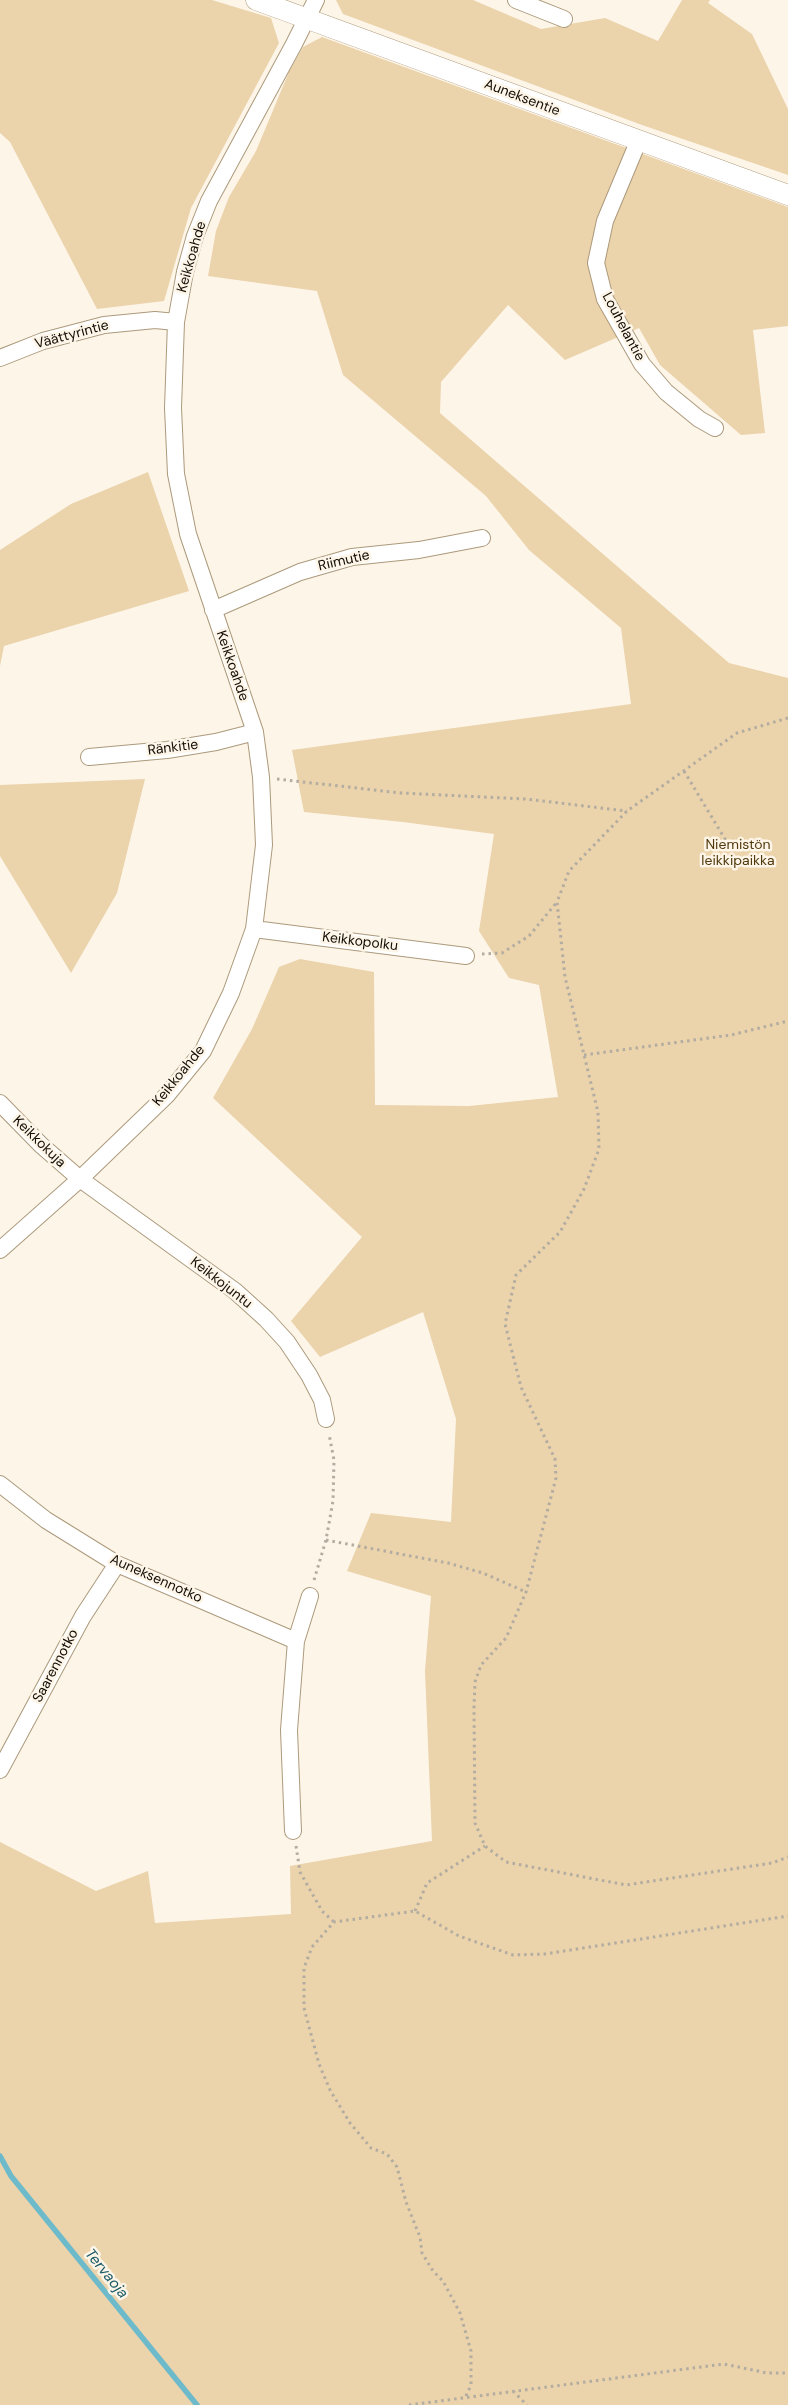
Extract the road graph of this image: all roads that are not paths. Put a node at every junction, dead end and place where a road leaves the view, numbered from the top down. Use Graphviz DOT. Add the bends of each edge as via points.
graph roads {
  1 [pos="256,0"];
  2 [pos="316,0"];
  3 [pos="516,0"];
  4 [pos="307,18"];
  5 [pos="564,19"];
  6 [pos="638,142"];
  7 [pos="788,195"];
  8 [pos="176,322"];
  9 [pos="0,358"];
  10 [pos="715,428"];
  11 [pos="482,538"];
  12 [pos="213,610"];
  13 [pos="255,732"];
  14 [pos="89,757"];
  15 [pos="254,929"];
  16 [pos="466,956"];
  17 [pos="0,1103"];
  18 [pos="80,1179"];
  19 [pos="0,1250"];
  20 [pos="326,1419"];
  21 [pos="0,1484"];
  22 [pos="117,1564"];
  23 [pos="310,1596"];
  24 [pos="296,1641"];
  25 [pos="0,1770"];
  26 [pos="293,1831"];
  1 -- 4 [label="street, Auneksentie"];
  2 -- 4 [label="street, Keikkoahde"];
  3 -- 5 [label="street"];
  4 -- 6 [label="street, Auneksentie"];
  4 -- 8 [label="street, Keikkoahde" via="210,201 195,236"];
  6 -- 7 [label="street, Auneksentie"];
  6 -- 10 [label="street, Louhelantie" via="605,221 596,263 605,299 642,364 666,392"];
  8 -- 9 [label="street, Väättyrintie" via="154,320 104,324 43,341"];
  8 -- 12 [label="street, Keikkoahde" via="173,408 176,474 188,534"];
  11 -- 12 [label="street, Riimutie" via="419,550 352,557 300,572"];
  12 -- 13 [label="street, Keikkoahde"];
  13 -- 14 [label="street, Ränkitie" via="167,750"];
  13 -- 15 [label="street, Keikkoahde" via="264,845"];
  15 -- 16 [label="street, Keikkopolku"];
  15 -- 18 [label="street, Keikkoahde" via="231,993 203,1051 167,1095"];
  17 -- 18 [label="street, Keikkokuja"];
  18 -- 19 [label="street, Keikkoahde"];
  18 -- 20 [label="street, Keikkojuntu" via="235,1291 266,1319 287,1342 309,1375 322,1400"];
  21 -- 22 [label="street, Auneksennotko" via="46,1520"];
  22 -- 24 [label="street, Auneksennotko"];
  22 -- 25 [label="street, Saarennotko" via="84,1616"];
  23 -- 24 [label="street"];
  24 -- 26 [label="street" via="289,1730"];
}
